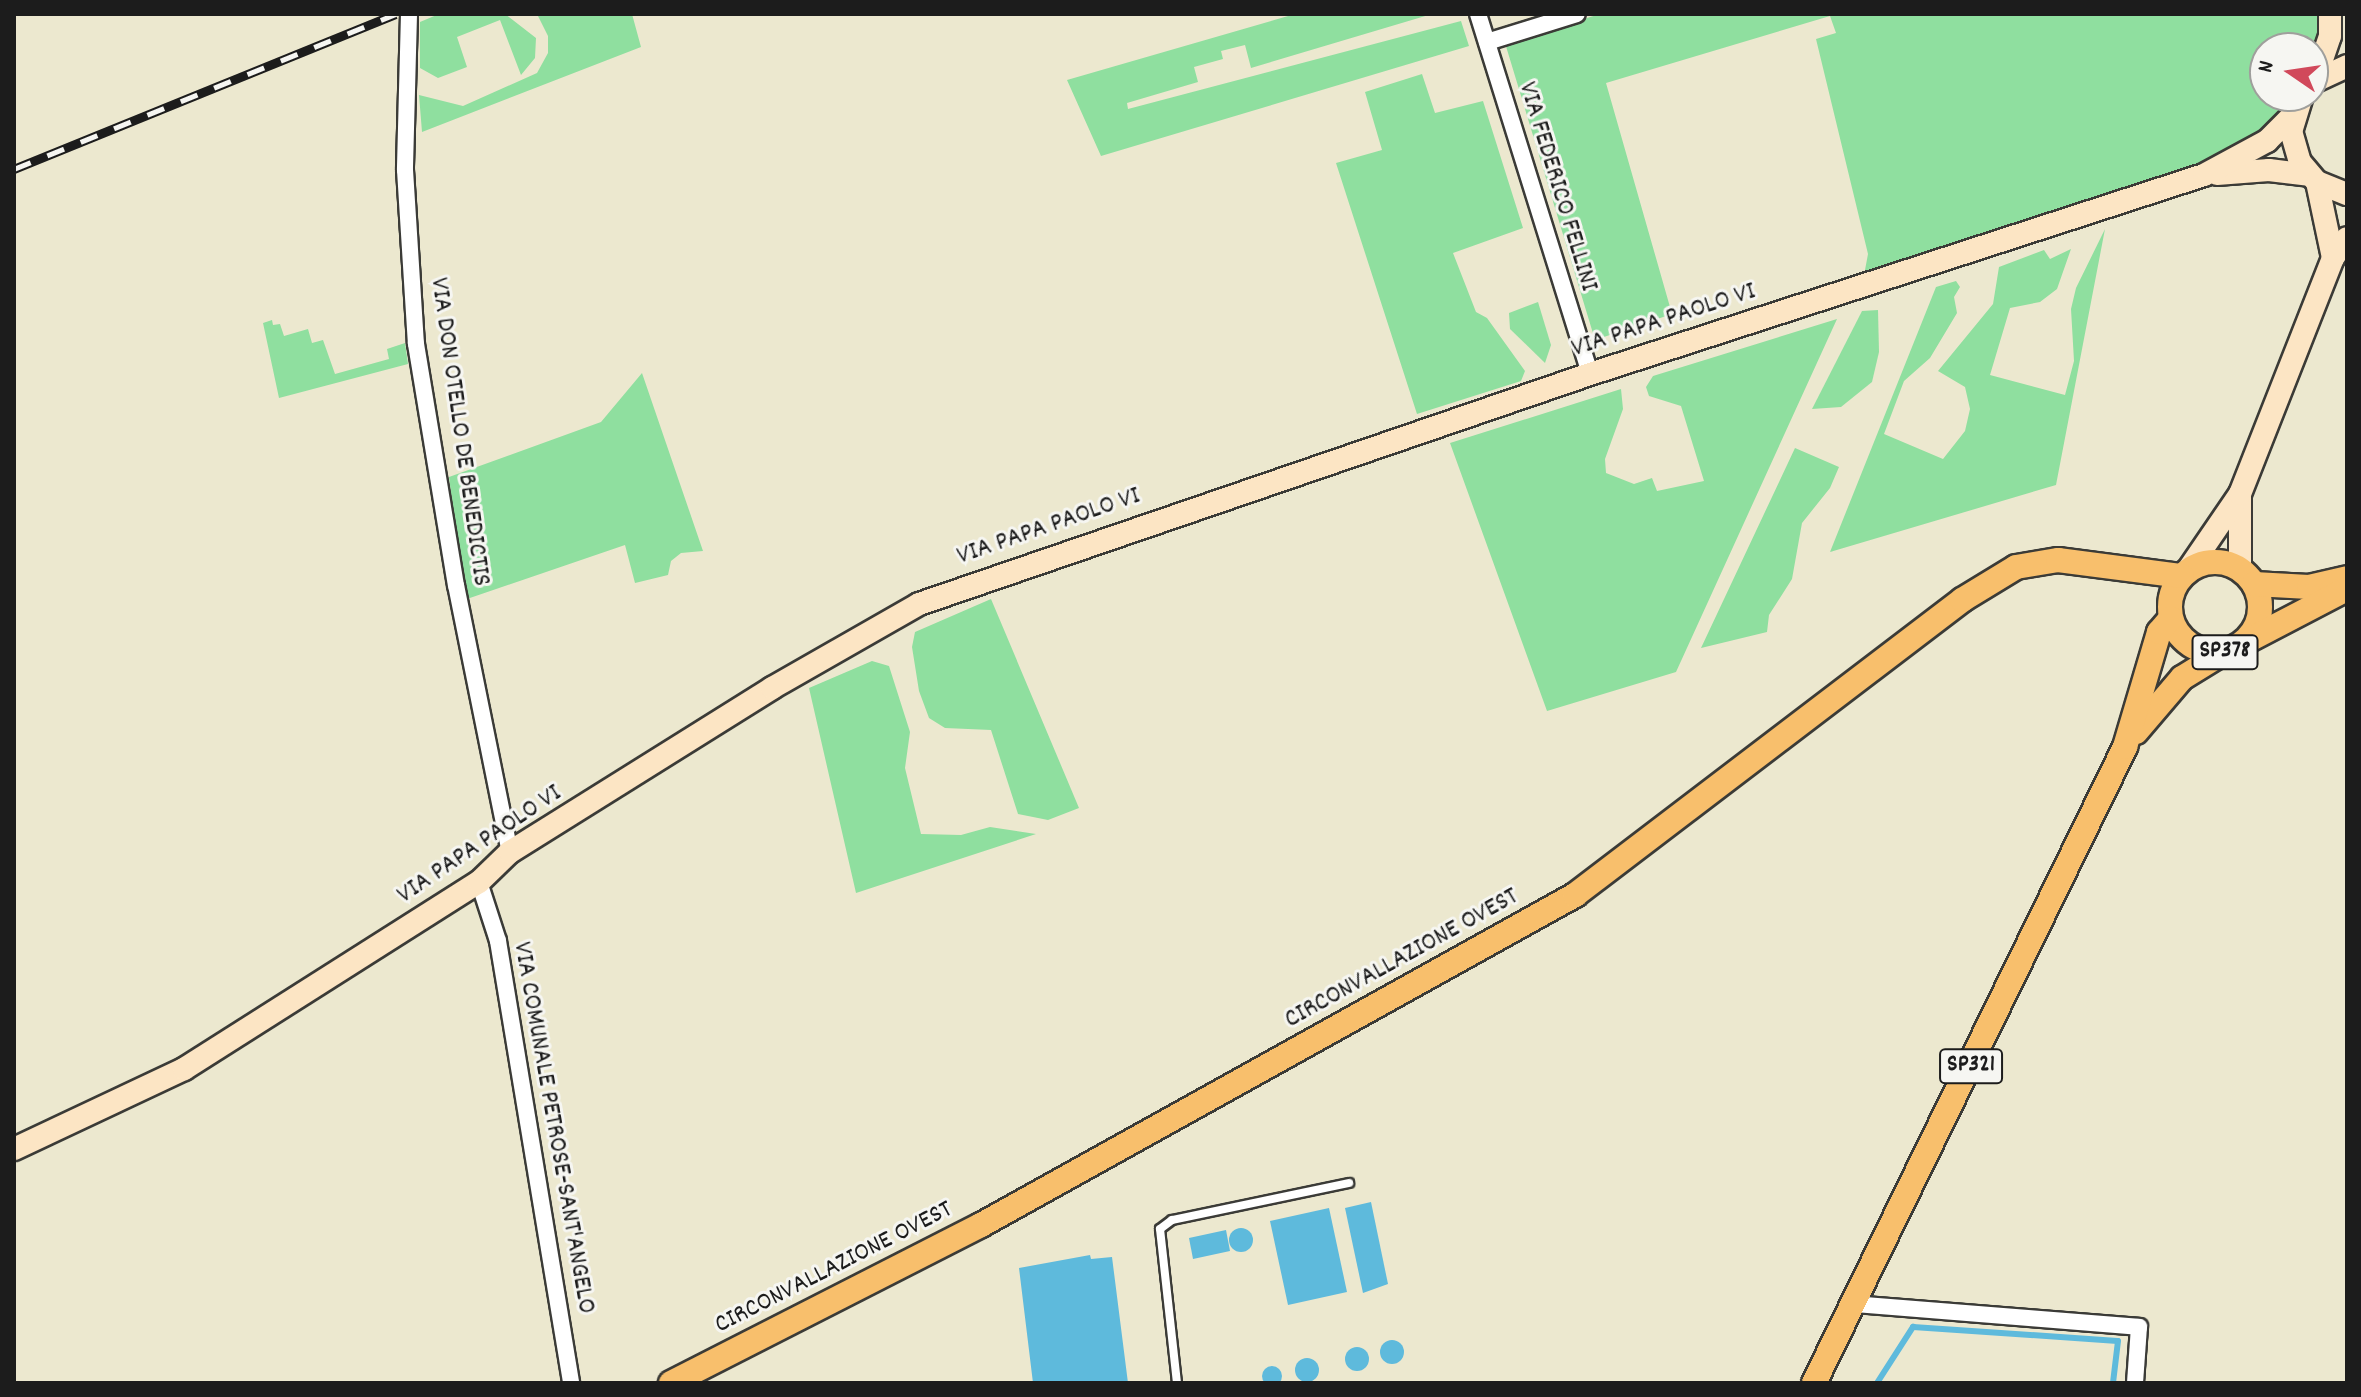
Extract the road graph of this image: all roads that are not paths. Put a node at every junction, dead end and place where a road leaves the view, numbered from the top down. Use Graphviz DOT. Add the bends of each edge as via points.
graph roads {
  1 [pos="409,14"];
  2 [pos="1478,14"];
  3 [pos="1577,14"];
  4 [pos="2330,14"];
  5 [pos="2341,14"];
  6 [pos="2347,28"];
  7 [pos="2329,38"];
  8 [pos="1487,42"];
  9 [pos="2347,66"];
  10 [pos="2329,78"];
  11 [pos="2291,112"];
  12 [pos="2301,112"];
  13 [pos="2204,175"];
  14 [pos="2313,179"];
  15 [pos="2347,194"];
  16 [pos="2347,238"];
  17 [pos="2333,258"];
  18 [pos="1590,374"];
  19 [pos="2240,494"];
  20 [pos="2127,572"];
  21 [pos="2185,573"];
  22 [pos="2247,577"];
  23 [pos="2347,578"];
  24 [pos="2347,589"];
  25 [pos="2170,610"];
  26 [pos="2235,647"];
  27 [pos="2125,747"];
  28 [pos="510,852"];
  29 [pos="479,882"];
  30 [pos="14,1149"];
  31 [pos="1349,1183"];
  32 [pos="1854,1304"];
  33 [pos="571,1383"];
  34 [pos="671,1383"];
  35 [pos="1177,1383"];
  36 [pos="1814,1383"];
  37 [pos="2135,1383"];
  1 -- 28 [label="street, VIA DON OTELLO DE BENEDICTIS" via="405,170 416,344 456,585"];
  2 -- 8 [label="street, VIA FEDERICO FELLINI"];
  3 -- 8 [label="street"];
  4 -- 7 [label="street"];
  5 -- 6 [label="street"];
  8 -- 18 [label="street, VIA FEDERICO FELLINI"];
  9 -- 10 [label="street"];
  11 -- 13 [label="street, VIA PAPA PAOLO VI" via="2267,141"];
  12 -- 14 [label="street" via="2293,147"];
  13 -- 14 [label="street, VIA PAPA PAOLO VI" via="2269,170"];
  13 -- 18 [label="street, VIA PAPA PAOLO VI"];
  14 -- 15 [label="street, VIA PAPA PAOLO VI"];
  14 -- 17 [label="street"];
  16 -- 17 [label="street"];
  17 -- 19 [label="street"];
  18 -- 28 [label="street, VIA PAPA PAOLO VI" via="919,604 772,688"];
  19 -- 21 [label="street"];
  19 -- 22 [label="street"];
  20 -- 21 [label="main road, CIRCONVALLAZIONE OVEST"];
  20 -- 25 [label="main road"];
  20 -- 34 [label="main road, CIRCONVALLAZIONE OVEST" via="2058,560 2016,567 1962,600 1575,895 981,1225"];
  21 -- 22 [label="main road" via="2223,562"];
  21 -- 25 [label="main road, SP378"];
  22 -- 23 [label="main road" via="2309,587"];
  22 -- 26 [label="main road, SP378" via="2258,622"];
  24 -- 26 [label="main road, SP378"];
  25 -- 26 [label="main road, SP378" via="2185,642 2198,650"];
  25 -- 27 [label="main road, SP321"];
  26 -- 27 [label="main road" via="2182,678"];
  27 -- 32 [label="main road, SP321"];
  28 -- 29 [label="street, VIA PAPA PAOLO VI"];
  29 -- 30 [label="street, VIA PAPA PAOLO VI" via="184,1069"];
  29 -- 33 [label="street, VIA COMUNALE PETROSE-SANT'ANGELO" via="498,941"];
  31 -- 35 [label="lane" via="1172,1220 1160,1229"];
  32 -- 36 [label="main road, SP321"];
  32 -- 37 [label="street" via="2139,1327"];
}
